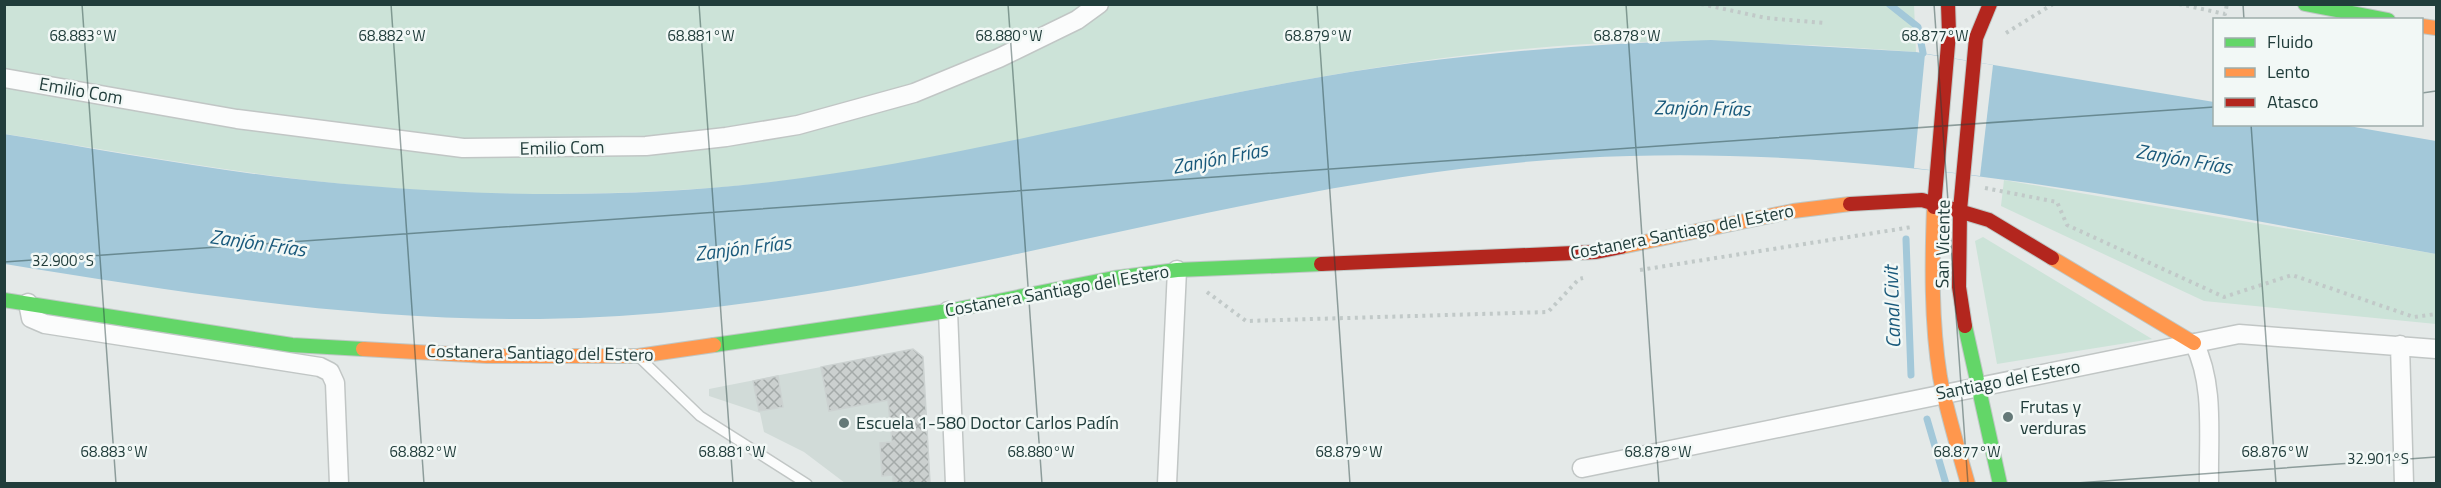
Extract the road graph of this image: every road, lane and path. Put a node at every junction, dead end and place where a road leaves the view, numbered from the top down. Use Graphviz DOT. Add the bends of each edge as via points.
graph roads {
  1 [pos="1100,4"];
  2 [pos="1701,4"];
  3 [pos="1948,4"];
  4 [pos="1990,4"];
  5 [pos="2054,4"];
  6 [pos="2179,4"];
  7 [pos="2227,4"];
  8 [pos="2305,4"];
  9 [pos="2378,18"];
  10 [pos="1824,23"];
  11 [pos="2002,41"];
  12 [pos="4,78"];
  13 [pos="1985,177"];
  14 [pos="1933,202"];
  15 [pos="1960,210"];
  16 [pos="1177,270"];
  17 [pos="4,300"];
  18 [pos="28,303"];
  19 [pos="948,311"];
  20 [pos="2436,314"];
  21 [pos="2194,343"];
  22 [pos="2400,345"];
  23 [pos="2436,349"];
  24 [pos="638,356"];
  25 [pos="1976,386"];
  26 [pos="1944,393"];
  27 [pos="1582,468"];
  28 [pos="339,483"];
  29 [pos="807,483"];
  30 [pos="955,483"];
  31 [pos="1167,483"];
  32 [pos="1968,483"];
  33 [pos="2000,483"];
  34 [pos="2209,483"];
  35 [pos="2404,483"];
  1 -- 12 [label="street, Emilio Com" via="1077,20 999,58 914,93 798,125 646,146 463,148 237,119"];
  2 -- 10 [label="path" via="1766,18"];
  3 -- 14 [label="street, San Vicente" via="1947,57"];
  4 -- 15 [label="street, San Vicente" via="1976,38"];
  5 -- 11 [label="path" via="2008,30"];
  6 -- 7 [label="path" via="2225,14"];
  8 -- 9 [label="street"];
  13 -- 20 [label="path" via="1984,188 2057,202 2067,225 2224,297 2292,275 2414,317"];
  14 -- 15 [label="street, Costanera Santiago del Estero"];
  14 -- 16 [label="street, Costanera Santiago del Estero" via="1898,199 1832,205 1596,252"];
  14 -- 26 [label="street, San Vicente" via="1934,320"];
  15 -- 21 [label="street, Costanera Santiago del Estero" via="1989,220"];
  15 -- 25 [label="street, San Vicente" via="1959,287"];
  16 -- 19 [label="street, Costanera Santiago del Estero" via="1114,278"];
  16 -- 31 [label="street"];
  17 -- 18 [label="street, Costanera Santiago del Estero"];
  18 -- 24 [label="street, Costanera Santiago del Estero" via="292,345 487,356"];
  18 -- 28 [label="street" via="31,318 45,324 320,367 330,372 335,383"];
  19 -- 24 [label="street, Costanera Santiago del Estero"];
  19 -- 30 [label="street"];
  21 -- 22 [label="street, Santiago del Estero" via="2253,334"];
  21 -- 25 [label="street, Santiago del Estero"];
  21 -- 34 [label="street" via="2204,362 2207,383"];
  22 -- 23 [label="street, Santiago del Estero"];
  22 -- 35 [label="street"];
  24 -- 29 [label="lane" via="700,416"];
  25 -- 26 [label="street, Santiago del Estero"];
  25 -- 33 [label="street, San Vicente"];
  26 -- 27 [label="street, Santiago del Estero"];
  26 -- 32 [label="street, San Vicente"];
}
